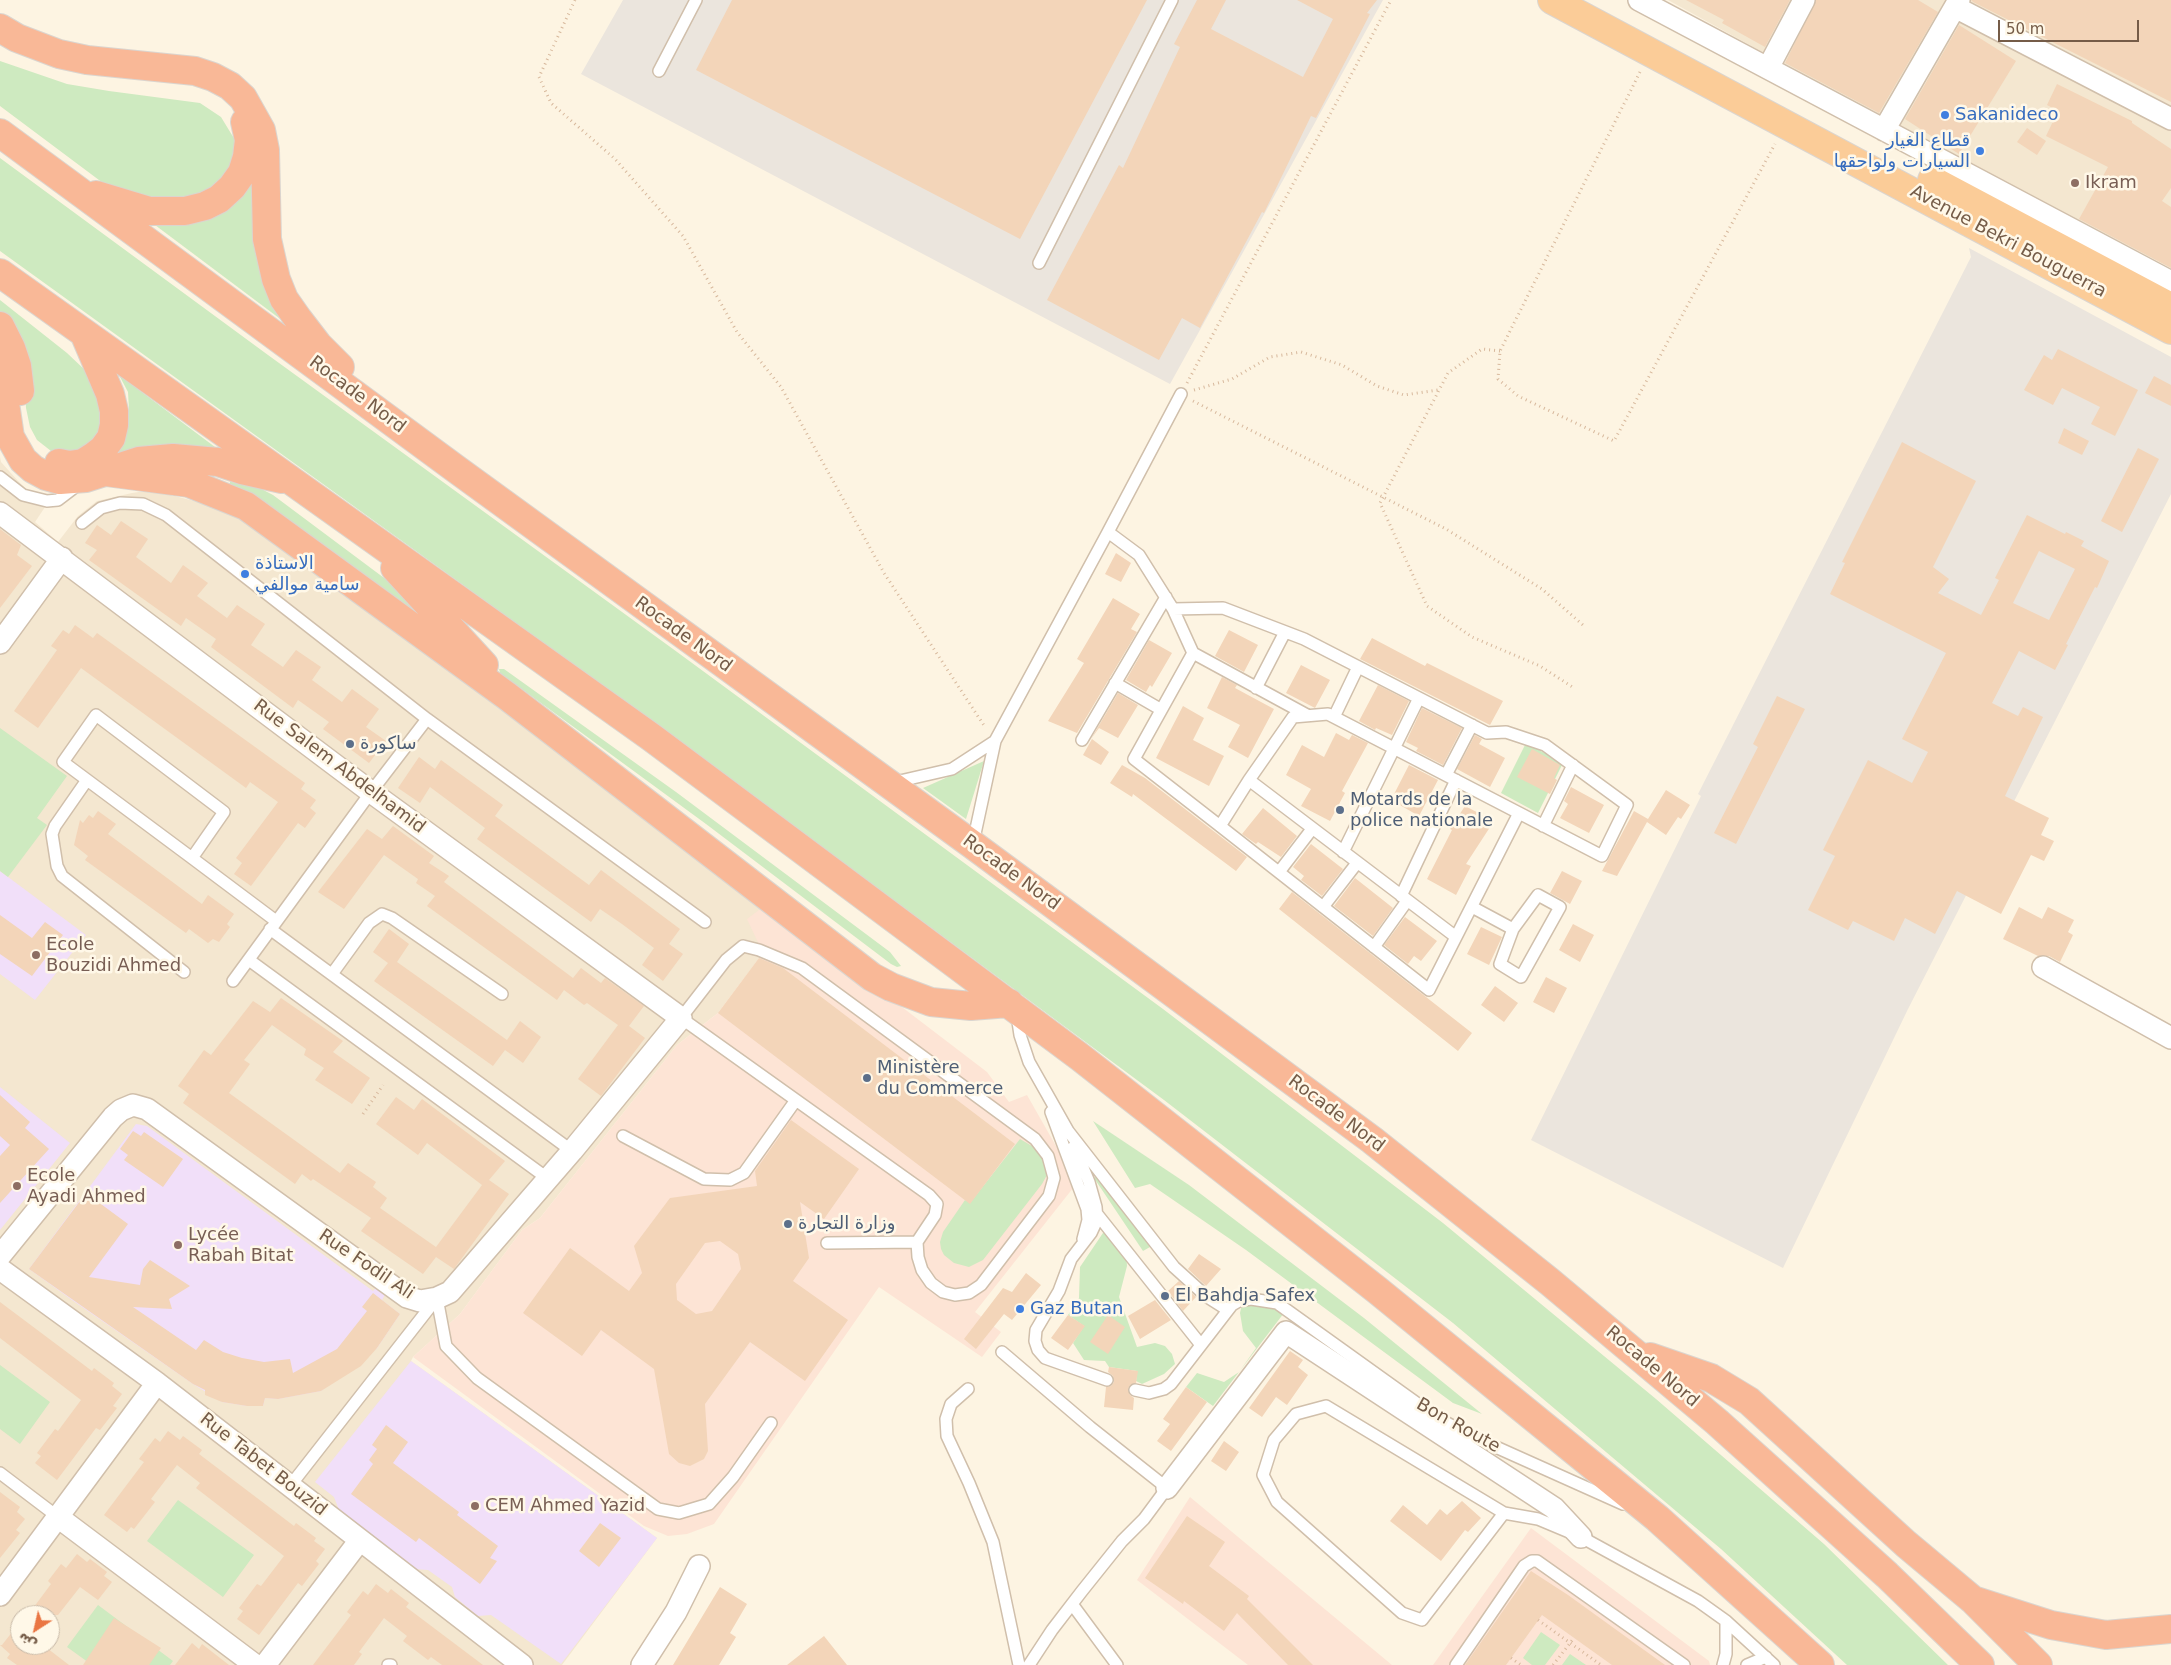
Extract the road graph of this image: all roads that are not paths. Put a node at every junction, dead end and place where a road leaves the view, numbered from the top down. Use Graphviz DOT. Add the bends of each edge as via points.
graph roads {
  1 [pos="696,0"];
  2 [pos="1172,0"];
  3 [pos="1552,0"];
  4 [pos="1592,0"];
  5 [pos="1639,0"];
  6 [pos="1804,0"];
  7 [pos="1957,4"];
  8 [pos="0,28"];
  9 [pos="0,42"];
  10 [pos="1768,68"];
  11 [pos="659,71"];
  12 [pos="2171,119"];
  13 [pos="1884,130"];
  14 [pos="0,133"];
  15 [pos="80,191"];
  16 [pos="1039,263"];
  17 [pos="0,273"];
  18 [pos="2171,282"];
  19 [pos="2171,307"];
  20 [pos="0,326"];
  21 [pos="2171,330"];
  22 [pos="84,333"];
  23 [pos="0,369"];
  24 [pos="1181,394"];
  25 [pos="456,469"];
  26 [pos="96,476"];
  27 [pos="0,477"];
  28 [pos="293,481"];
  29 [pos="0,513"];
  30 [pos="82,523"];
  31 [pos="355,524"];
  32 [pos="1108,532"];
  33 [pos="62,558"];
  34 [pos="1166,597"];
  35 [pos="1173,609"];
  36 [pos="1285,632"];
  37 [pos="0,643"];
  38 [pos="1193,653"];
  39 [pos="1358,667"];
  40 [pos="1115,683"];
  41 [pos="1256,688"];
  42 [pos="507,696"];
  43 [pos="1420,698"];
  44 [pos="1160,710"];
  45 [pos="1307,716"];
  46 [pos="1334,717"];
  47 [pos="428,719"];
  48 [pos="1472,725"];
  49 [pos="1082,740"];
  50 [pos="995,741"];
  51 [pos="1395,749"];
  52 [pos="1573,765"];
  53 [pos="1451,778"];
  54 [pos="87,780"];
  55 [pos="1249,780"];
  56 [pos="887,783"];
  57 [pos="372,792"];
  58 [pos="1520,813"];
  59 [pos="1220,826"];
  60 [pos="1544,826"];
  61 [pos="1312,829"];
  62 [pos="973,845"];
  63 [pos="1343,852"];
  64 [pos="192,858"];
  65 [pos="1358,863"];
  66 [pos="1279,872"];
  67 [pos="1404,899"];
  68 [pos="1472,906"];
  69 [pos="1323,907"];
  70 [pos="705,922"];
  71 [pos="273,925"];
  72 [pos="1513,929"];
  73 [pos="1456,937"];
  74 [pos="1374,947"];
  75 [pos="249,960"];
  76 [pos="2042,967"];
  77 [pos="184,972"];
  78 [pos="332,974"];
  79 [pos="233,981"];
  80 [pos="502,994"];
  81 [pos="1013,1006"];
  82 [pos="681,1018"];
  83 [pos="2171,1038"];
  84 [pos="1038,1078"];
  85 [pos="796,1100"];
  86 [pos="1068,1131"];
  87 [pos="623,1136"];
  88 [pos="572,1151"];
  89 [pos="547,1178"];
  90 [pos="1097,1214"];
  91 [pos="917,1242"];
  92 [pos="827,1243"];
  93 [pos="1078,1249"];
  94 [pos="0,1256"];
  95 [pos="0,1269"];
  96 [pos="437,1298"];
  97 [pos="1228,1310"];
  98 [pos="1201,1345"];
  99 [pos="1002,1352"];
  100 [pos="1634,1352"];
  101 [pos="1107,1380"];
  102 [pos="157,1383"];
  103 [pos="968,1389"];
  104 [pos="1135,1390"];
  105 [pos="771,1423"];
  106 [pos="0,1473"];
  107 [pos="290,1486"];
  108 [pos="1167,1488"];
  109 [pos="1504,1513"];
  110 [pos="58,1517"];
  111 [pos="1657,1518"];
  112 [pos="1581,1537"];
  113 [pos="360,1540"];
  114 [pos="699,1566"];
  115 [pos="0,1595"];
  116 [pos="1973,1600"];
  117 [pos="1072,1604"];
  118 [pos="1726,1621"];
  119 [pos="2171,1629"];
  120 [pos="1770,1661"];
  121 [pos="255,1665"];
  122 [pos="265,1665"];
  123 [pos="522,1665"];
  124 [pos="642,1665"];
  125 [pos="1019,1665"];
  126 [pos="1029,1665"];
  127 [pos="1117,1665"];
  128 [pos="1456,1665"];
  129 [pos="1684,1665"];
  130 [pos="1723,1665"];
  131 [pos="1747,1665"];
  132 [pos="1820,1665"];
  133 [pos="1980,1665"];
  134 [pos="2038,1665"];
  1 -- 11 [label="lane"];
  2 -- 16 [label="lane"];
  3 -- 21 [label="highway, Avenue Bekri Bouguerra"];
  4 -- 19 [label="highway, Avenue Bekri Bouguerra"];
  5 -- 10 [label="street"];
  6 -- 10 [label="street"];
  7 -- 12 [label="street"];
  7 -- 13 [label="street"];
  8 -- 25 [label="highway" via="16,38 58,54 195,72 230,86 253,113 261,130 267,172 267,239 284,298 325,352"];
  9 -- 15 [label="highway" via="40,60 81,70 165,79 215,91 231,101 247,125 249,140 242,173 219,199 205,206 185,211 149,211"];
  10 -- 13 [label="street"];
  13 -- 18 [label="street"];
  14 -- 15 [label="highway, Rocade Nord"];
  15 -- 25 [label="highway, Rocade Nord"];
  17 -- 22 [label="highway"];
  20 -- 22 [label="highway" via="16,366 25,435 43,456 69,465 82,463 103,448 111,438 114,425 110,394"];
  22 -- 28 [label="highway"];
  23 -- 26 [label="highway" via="10,437 32,469 60,480"];
  24 -- 32 [label="lane"];
  25 -- 56 [label="highway, Rocade Nord"];
  26 -- 27 [label="lane" via="58,500 47,501 23,495"];
  26 -- 28 [label="highway" via="139,462 173,458 218,462"];
  26 -- 42 [label="highway" via="189,484 246,506"];
  28 -- 31 [label="highway"];
  29 -- 33 [label="street, Rue Salem Abdelhamid"];
  30 -- 47 [label="lane" via="101,508 120,503 143,504 166,515"];
  31 -- 42 [label="highway" via="478,658"];
  31 -- 81 [label="highway" via="659,742"];
  32 -- 34 [label="lane" via="1139,556"];
  32 -- 50 [label="lane"];
  33 -- 37 [label="street"];
  33 -- 57 [label="street, Rue Salem Abdelhamid"];
  34 -- 35 [label="lane"];
  34 -- 40 [label="lane"];
  35 -- 36 [label="lane" via="1223,608"];
  35 -- 38 [label="lane"];
  36 -- 39 [label="lane"];
  36 -- 41 [label="lane"];
  38 -- 41 [label="lane"];
  38 -- 44 [label="lane"];
  39 -- 43 [label="lane"];
  39 -- 46 [label="lane"];
  40 -- 44 [label="lane"];
  40 -- 49 [label="lane"];
  41 -- 45 [label="lane"];
  42 -- 81 [label="highway" via="872,977 932,1002"];
  43 -- 48 [label="lane"];
  43 -- 51 [label="lane"];
  44 -- 59 [label="lane" via="1134,759"];
  45 -- 46 [label="lane" via="1328,714"];
  45 -- 55 [label="lane" via="1293,717"];
  46 -- 51 [label="lane"];
  47 -- 57 [label="lane"];
  47 -- 70 [label="lane"];
  48 -- 52 [label="lane" via="1487,733 1506,732 1545,745"];
  48 -- 53 [label="lane"];
  50 -- 56 [label="lane" via="952,769"];
  50 -- 62 [label="lane"];
  51 -- 53 [label="lane"];
  51 -- 63 [label="lane"];
  52 -- 60 [label="lane"];
  52 -- 60 [label="lane" via="1627,805 1602,856"];
  53 -- 58 [label="lane"];
  53 -- 67 [label="lane"];
  54 -- 64 [label="lane"];
  54 -- 64 [label="lane" via="63,762 96,716 224,812"];
  54 -- 77 [label="lane" via="52,834 57,866 62,876"];
  55 -- 59 [label="lane"];
  55 -- 61 [label="lane"];
  56 -- 62 [label="highway, Rocade Nord"];
  57 -- 71 [label="lane"];
  57 -- 82 [label="street, Rue Salem Abdelhamid"];
  58 -- 60 [label="lane"];
  58 -- 68 [label="lane"];
  59 -- 66 [label="lane"];
  61 -- 63 [label="lane"];
  61 -- 66 [label="lane"];
  62 -- 100 [label="highway, Rocade Nord" via="1372,1140"];
  63 -- 65 [label="lane"];
  64 -- 71 [label="lane"];
  65 -- 67 [label="lane"];
  65 -- 69 [label="lane"];
  66 -- 69 [label="lane"];
  67 -- 73 [label="lane"];
  67 -- 74 [label="lane"];
  68 -- 72 [label="lane"];
  68 -- 73 [label="lane"];
  69 -- 74 [label="lane"];
  71 -- 75 [label="lane"];
  71 -- 78 [label="lane"];
  72 -- 72 [label="lane" via="1500,964 1521,977 1560,907 1538,895"];
  73 -- 74 [label="lane" via="1429,990"];
  75 -- 79 [label="lane"];
  75 -- 89 [label="lane"];
  76 -- 83 [label="street"];
  78 -- 80 [label="lane" via="369,923 382,914"];
  78 -- 88 [label="lane"];
  81 -- 84 [label="lane" via="1024,1049"];
  81 -- 111 [label="highway" via="1376,1290"];
  82 -- 85 [label="lane"];
  82 -- 88 [label="street, Rue Fodil Ali"];
  82 -- 91 [label="lane" via="726,960 743,946 759,950 802,968 1035,1139 1048,1156 1054,1178 1049,1196 981,1285 956,1296 943,1292 930,1283 922,1270"];
  84 -- 86 [label="lane"];
  84 -- 93 [label="lane" via="1087,1209 1086,1230"];
  85 -- 87 [label="lane" via="744,1174 730,1180 704,1179"];
  85 -- 91 [label="lane" via="937,1204 935,1215"];
  86 -- 90 [label="lane" via="1089,1182"];
  86 -- 97 [label="lane" via="1174,1267 1206,1296"];
  88 -- 89 [label="street, Rue Fodil Ali"];
  89 -- 96 [label="street, Rue Fodil Ali" via="450,1292"];
  90 -- 93 [label="lane" via="1095,1227"];
  90 -- 98 [label="lane"];
  91 -- 92 [label="lane"];
  93 -- 101 [label="lane" via="1036,1330 1035,1340 1045,1358"];
  94 -- 96 [label="street, Rue Fodil Ali" via="112,1118 133,1105 147,1110 407,1297 420,1301"];
  95 -- 102 [label="street, Rue Tabet Bouzid"];
  96 -- 105 [label="lane" via="446,1346 477,1378 658,1509 679,1513 709,1504 733,1477"];
  96 -- 107 [label="lane"];
  97 -- 98 [label="lane"];
  97 -- 111 [label="lane, Bon Route" via="1245,1299 1277,1302 1409,1398 1461,1431"];
  98 -- 104 [label="lane" via="1172,1384 1149,1393"];
  99 -- 108 [label="lane"];
  100 -- 116 [label="highway" via="1711,1378 1749,1401 1906,1544"];
  100 -- 133 [label="highway, Rocade Nord" via="1823,1517"];
  102 -- 107 [label="street, Rue Tabet Bouzid"];
  102 -- 110 [label="street"];
  103 -- 125 [label="lane" via="951,1404 946,1419 947,1436 993,1542"];
  106 -- 110 [label="lane"];
  107 -- 113 [label="street, Rue Tabet Bouzid"];
  108 -- 112 [label="street" via="1286,1332 1554,1508"];
  108 -- 117 [label="lane"];
  109 -- 109 [label="lane" via="1422,1620 1402,1613 1277,1502 1263,1475 1274,1440 1296,1414 1326,1406"];
  109 -- 112 [label="lane" via="1538,1519"];
  110 -- 115 [label="street"];
  110 -- 121 [label="street"];
  111 -- 132 [label="highway"];
  112 -- 118 [label="lane" via="1698,1601"];
  113 -- 122 [label="street"];
  113 -- 123 [label="street, Rue Tabet Bouzid"];
  114 -- 124 [label="street" via="676,1612"];
  116 -- 119 [label="highway" via="2051,1624 2106,1635"];
  116 -- 134 [label="highway"];
  117 -- 126 [label="lane"];
  117 -- 127 [label="lane"];
  118 -- 120 [label="lane"];
  118 -- 130 [label="lane"];
  120 -- 131 [label="lane"];
  128 -- 129 [label="lane" via="1524,1566 1532,1561"];
}
